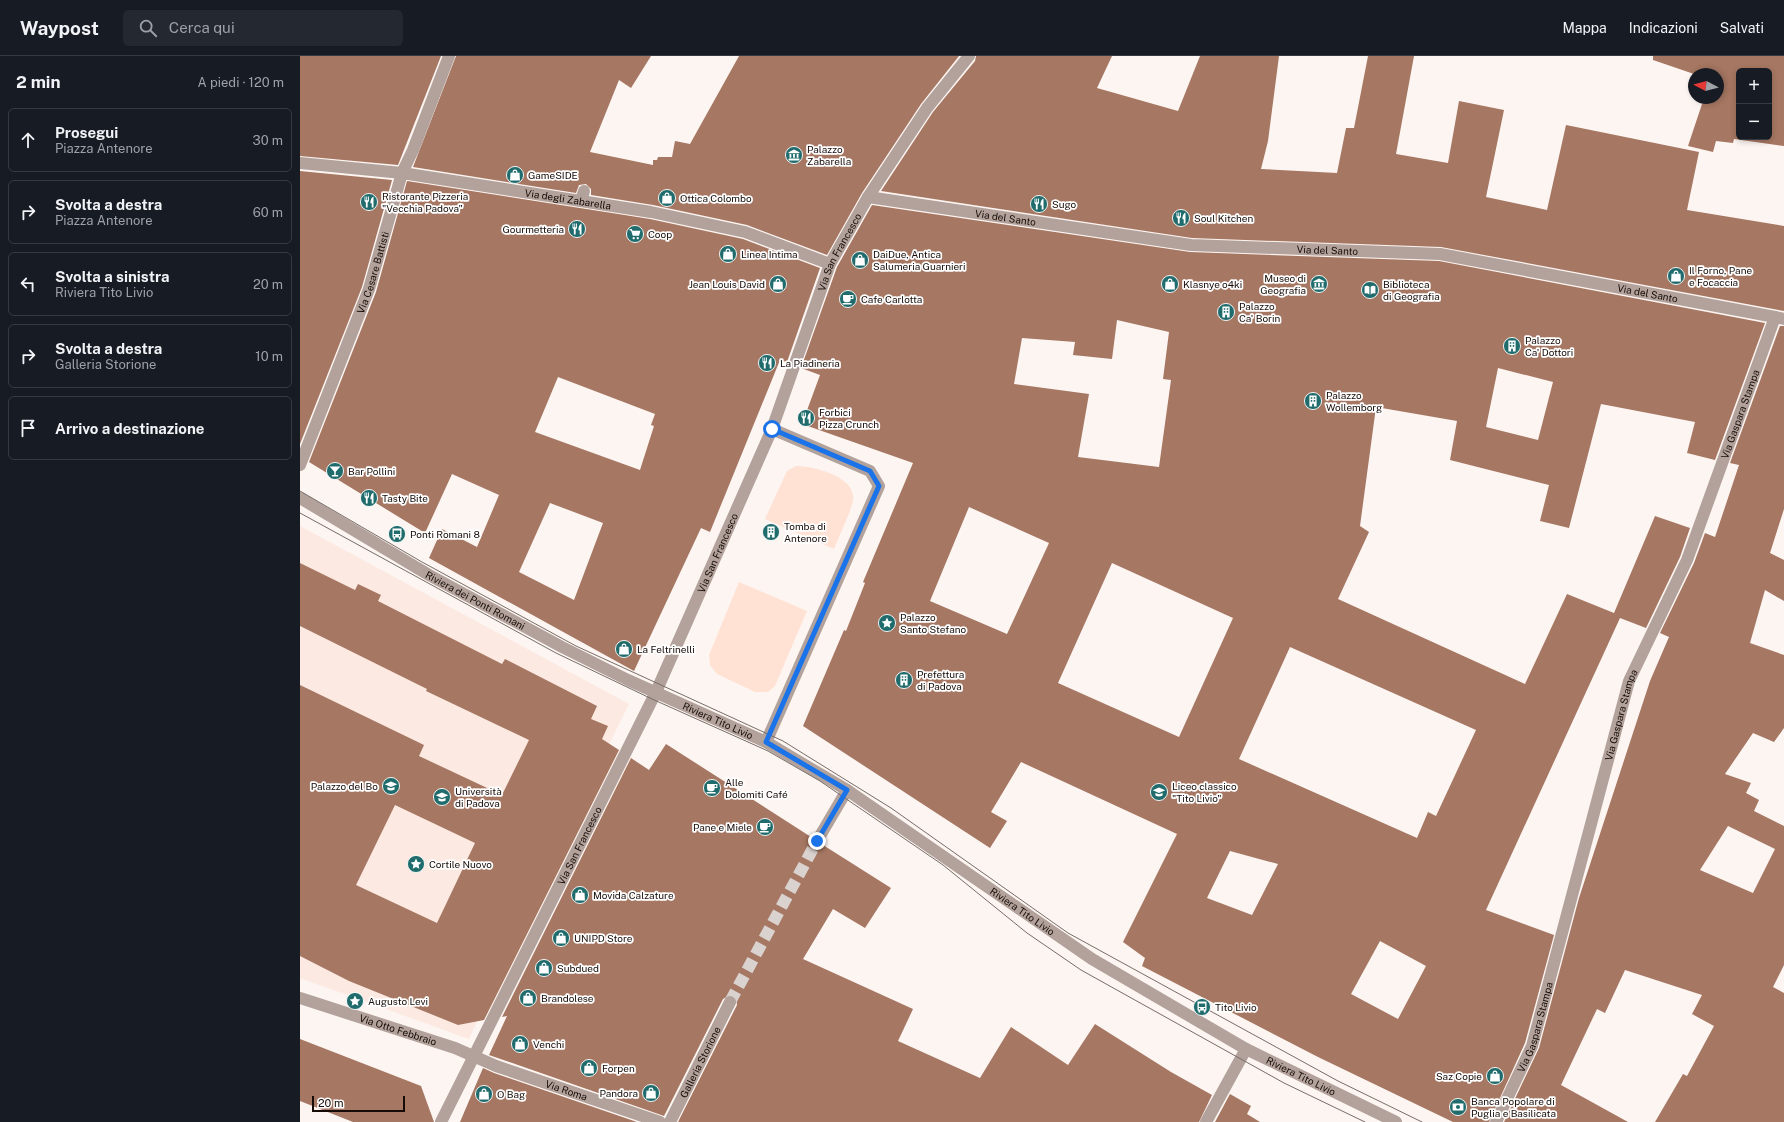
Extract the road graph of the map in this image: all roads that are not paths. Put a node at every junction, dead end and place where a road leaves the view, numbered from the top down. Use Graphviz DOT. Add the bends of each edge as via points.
graph roads {
  1 [pos="449,56"];
  2 [pos="969,56"];
  3 [pos="300,163"];
  4 [pos="402,173"];
  5 [pos="868,197"];
  6 [pos="830,264"];
  7 [pos="1779,318"];
  8 [pos="772,429"];
  9 [pos="300,465"];
  10 [pos="300,498"];
  11 [pos="656,692"];
  12 [pos="766,742"];
  13 [pos="847,790"];
  14 [pos="817,841"];
  15 [pos="300,998"];
  16 [pos="730,1002"];
  17 [pos="1246,1049"];
  18 [pos="473,1057"];
  19 [pos="441,1122"];
  20 [pos="660,1122"];
  21 [pos="670,1122"];
  22 [pos="1206,1122"];
  23 [pos="1396,1122"];
  24 [pos="1496,1122"];
  1 -- 4 [label="street, Via Cesare Battisti"];
  2 -- 5 [label="street, Via San Francesco" via="927,108"];
  3 -- 4 [label="street, Via degli Zabarella"];
  4 -- 6 [label="street, Via degli Zabarella" via="582,196 745,232"];
  4 -- 9 [label="street, Via Cesare Battisti" via="369,289"];
  5 -- 6 [label="street, Via San Francesco"];
  5 -- 7 [label="street, Via del Santo" via="1191,245 1440,254"];
  6 -- 8 [label="street, Via San Francesco"];
  7 -- 24 [label="street, Via Gaspara Stampa" via="1687,560 1629,681 1532,1046"];
  8 -- 11 [label="street, Via San Francesco"];
  8 -- 12 [label="street" via="870,471 879,486"];
  10 -- 11 [label="street, Riviera dei Ponti Romani" via="429,575 562,647"];
  11 -- 12 [label="street, Riviera Tito Livio"];
  11 -- 18 [label="street, Via San Francesco"];
  12 -- 13 [label="street, Riviera Tito Livio"];
  13 -- 14 [label="street"];
  13 -- 17 [label="street, Riviera Tito Livio" via="1092,959"];
  15 -- 18 [label="street, Via Otto Febbraio" via="455,1048"];
  16 -- 21 [label="street, Galleria Storione"];
  17 -- 22 [label="street"];
  17 -- 23 [label="street, Riviera Tito Livio"];
  18 -- 19 [label="street, Via San Francesco"];
  18 -- 20 [label="street, Via Roma"];
}
